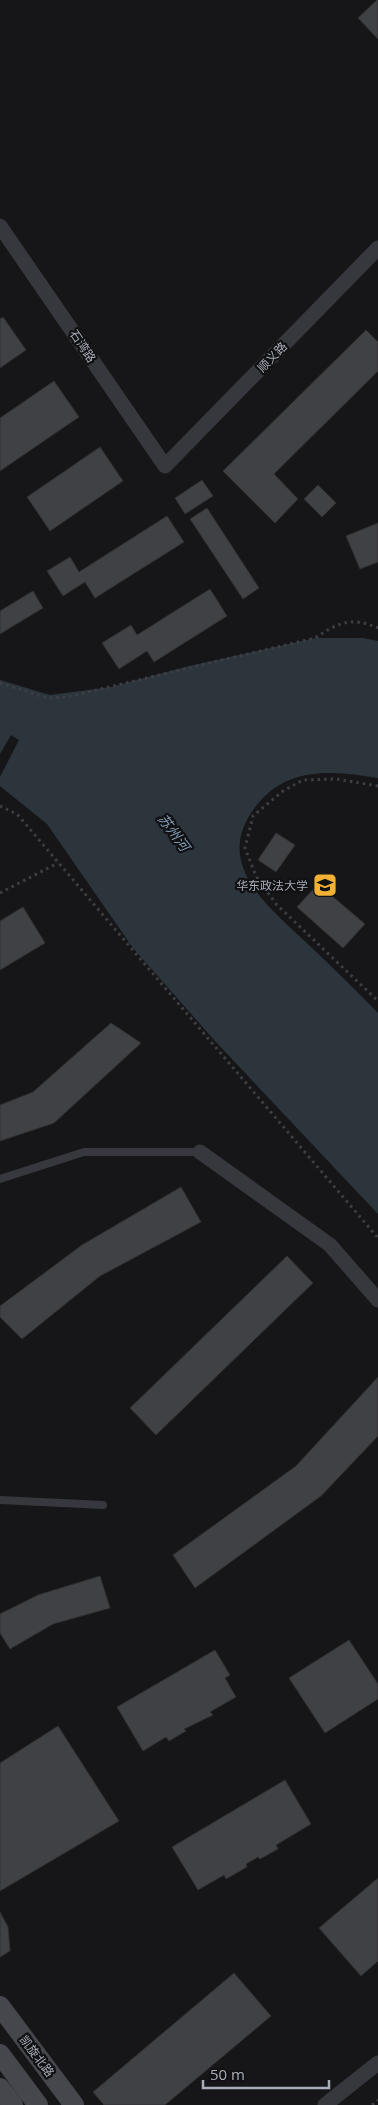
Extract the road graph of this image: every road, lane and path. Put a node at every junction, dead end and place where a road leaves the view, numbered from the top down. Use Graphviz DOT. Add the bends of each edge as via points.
graph roads {
  1 [pos="0,226"];
  2 [pos="378,248"];
  3 [pos="165,466"];
  4 [pos="378,628"];
  5 [pos="0,683"];
  6 [pos="378,786"];
  7 [pos="0,806"];
  8 [pos="58,863"];
  9 [pos="0,894"];
  10 [pos="378,1001"];
  11 [pos="200,1152"];
  12 [pos="0,1179"];
  13 [pos="378,1238"];
  14 [pos="378,1300"];
  15 [pos="0,1500"];
  16 [pos="103,1505"];
  17 [pos="0,2006"];
  18 [pos="0,2054"];
  19 [pos="378,2063"];
  20 [pos="0,2088"];
  21 [pos="378,2100"];
  22 [pos="14,2105"];
  23 [pos="38,2105"];
  24 [pos="74,2105"];
  25 [pos="324,2105"];
  26 [pos="372,2105"];
  1 -- 3 [label="street, 石湾路"];
  2 -- 3 [label="street, 顺义路"];
  4 -- 5 [label="path" via="354,621 335,625 315,638 67,697 48,698"];
  6 -- 10 [label="path" via="336,779 303,780 283,791 253,816 245,848 256,876 276,904"];
  7 -- 8 [label="path" via="16,814"];
  8 -- 9 [label="path"];
  8 -- 13 [label="path"];
  11 -- 12 [label="lane" via="84,1152"];
  11 -- 14 [label="street" via="330,1246"];
  15 -- 16 [label="lane"];
  17 -- 24 [label="street, 凯旋北路"];
  18 -- 23 [label="street"];
  19 -- 25 [label="street"];
  20 -- 22 [label="street"];
  21 -- 26 [label="path"];
}
